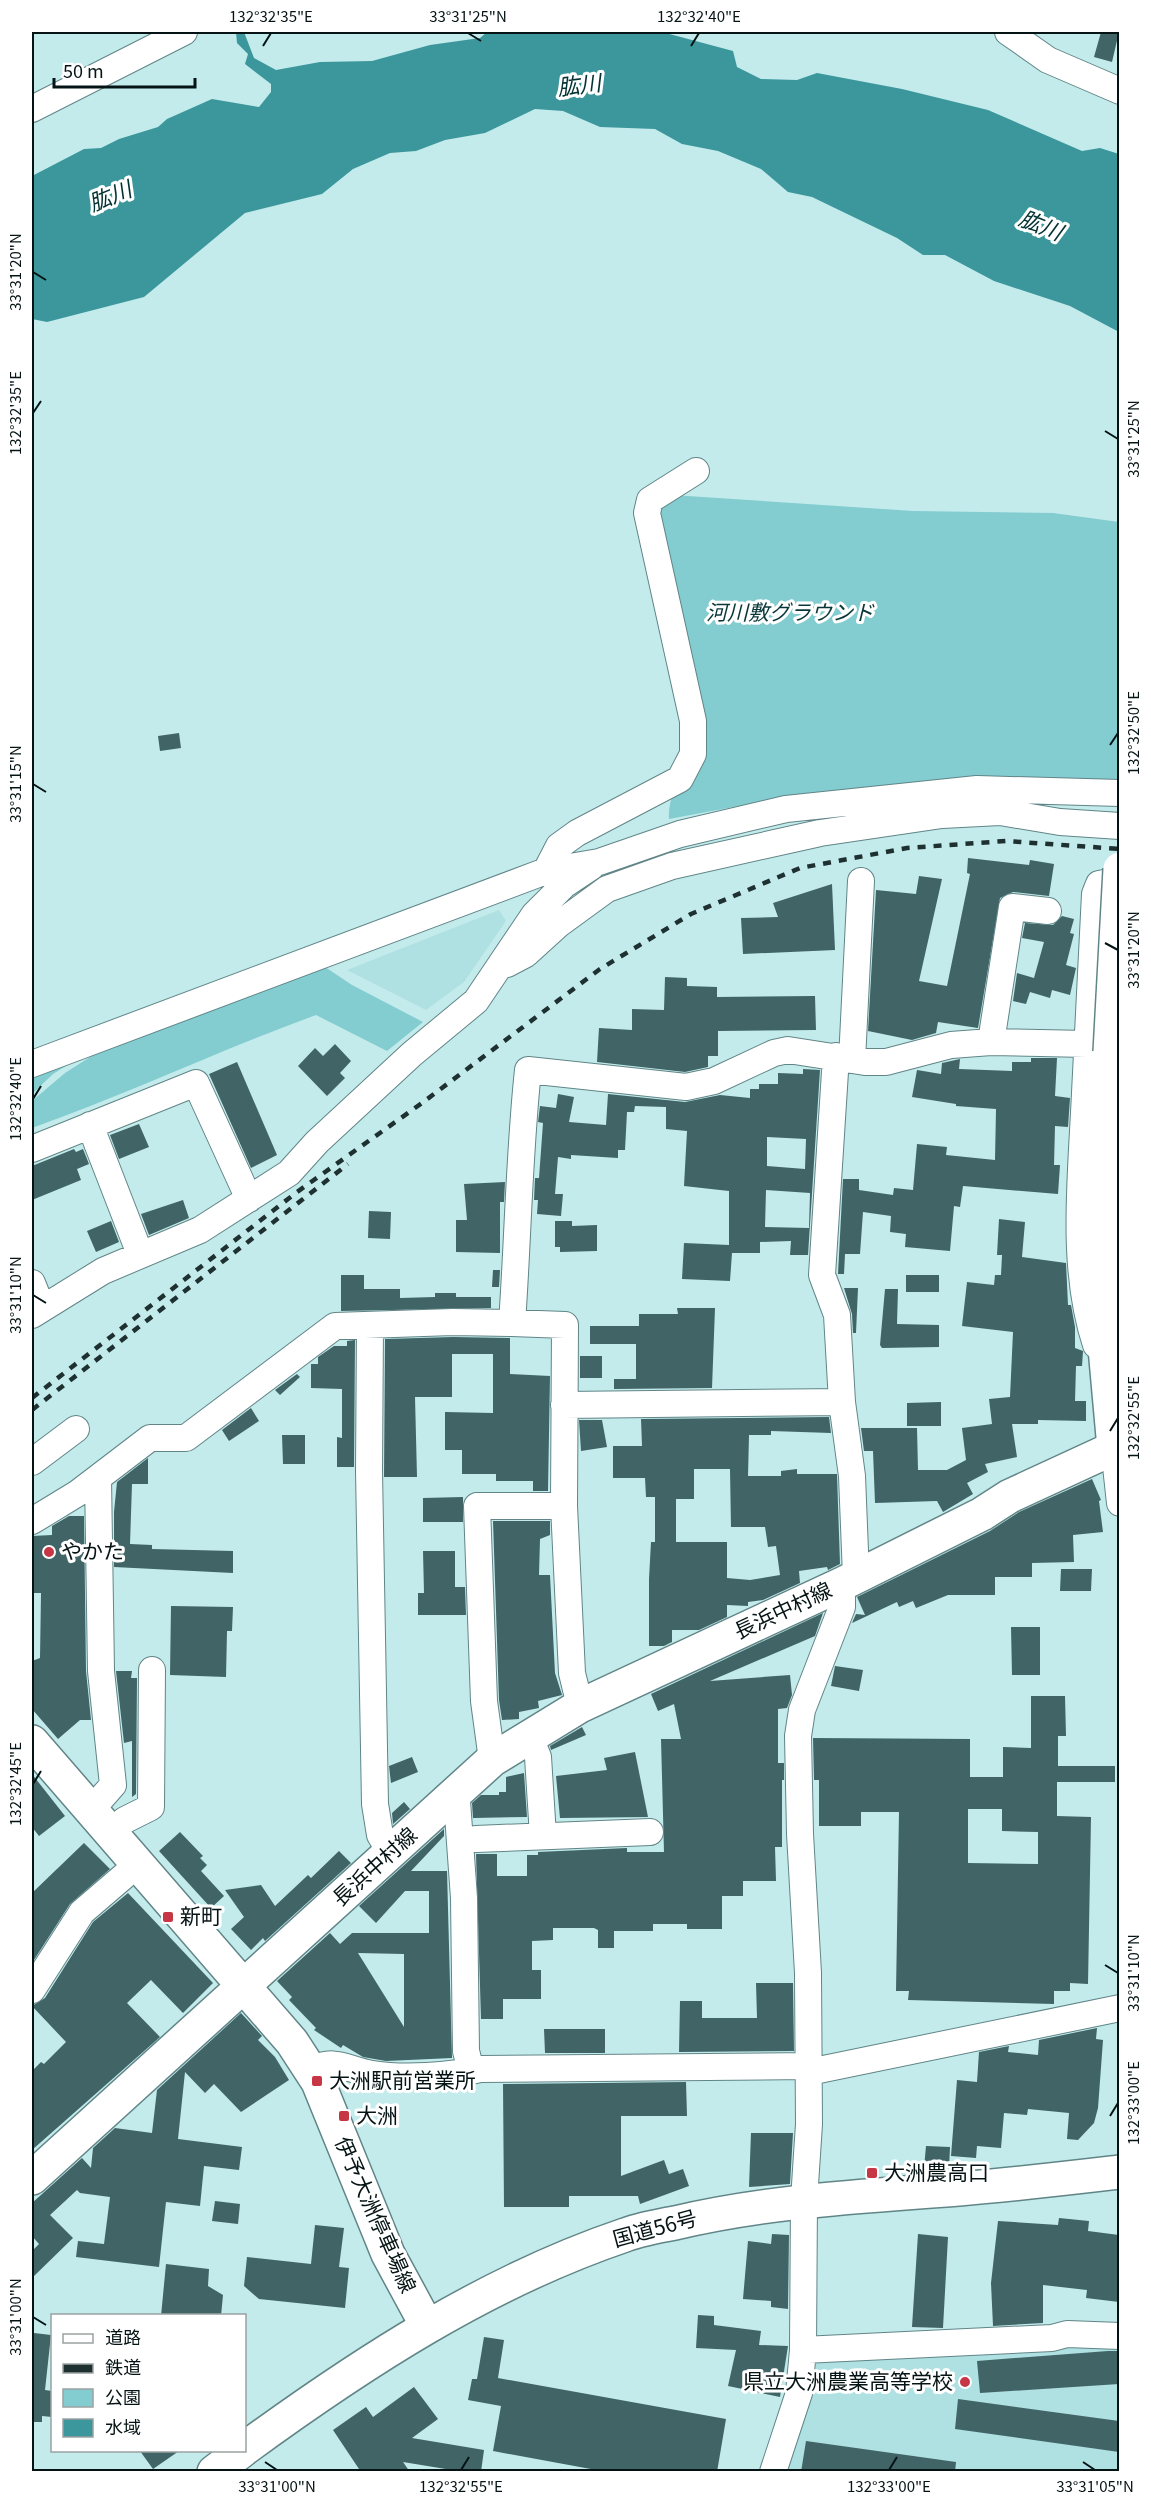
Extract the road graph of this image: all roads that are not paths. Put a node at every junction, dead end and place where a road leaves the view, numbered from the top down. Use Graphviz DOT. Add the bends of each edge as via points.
graph roads {
  1 [pos="184,32"];
  2 [pos="1008,32"];
  3 [pos="1119,91"];
  4 [pos="32,109"];
  5 [pos="696,471"];
  6 [pos="1119,793"];
  7 [pos="1119,826"];
  8 [pos="599,862"];
  9 [pos="1119,869"];
  10 [pos="546,871"];
  11 [pos="1119,880"];
  12 [pos="861,881"];
  13 [pos="1048,911"];
  14 [pos="499,968"];
  15 [pos="991,1042"];
  16 [pos="1099,1048"];
  17 [pos="844,1058"];
  18 [pos="32,1064"];
  19 [pos="90,1125"];
  20 [pos="32,1149"];
  21 [pos="249,1199"];
  22 [pos="140,1254"];
  23 [pos="1101,1255"];
  24 [pos="32,1283"];
  25 [pos="37,1312"];
  26 [pos="512,1323"];
  27 [pos="370,1325"];
  28 [pos="1112,1334"];
  29 [pos="1108,1383"];
  30 [pos="842,1402"];
  31 [pos="564,1405"];
  32 [pos="76,1429"];
  33 [pos="1117,1448"];
  34 [pos="32,1462"];
  35 [pos="98,1478"];
  36 [pos="1119,1503"];
  37 [pos="564,1506"];
  38 [pos="32,1521"];
  39 [pos="849,1580"];
  40 [pos="152,1670"];
  41 [pos="580,1706"];
  42 [pos="530,1737"];
  43 [pos="32,1742"];
  44 [pos="492,1760"];
  45 [pos="453,1796"];
  46 [pos="101,1821"];
  47 [pos="650,1832"];
  48 [pos="543,1836"];
  49 [pos="476,1839"];
  50 [pos="390,1852"];
  51 [pos="138,1864"];
  52 [pos="244,1988"];
  53 [pos="32,1990"];
  54 [pos="1119,2008"];
  55 [pos="808,2069"];
  56 [pos="310,2070"];
  57 [pos="471,2071"];
  58 [pos="1119,2172"];
  59 [pos="32,2178"];
  60 [pos="804,2200"];
  61 [pos="427,2326"];
  62 [pos="1119,2336"];
  63 [pos="803,2350"];
  64 [pos="246,2449"];
  65 [pos="241,2452"];
  66 [pos="214,2472"];
  67 [pos="773,2472"];
  1 -- 4 [label="street"];
  2 -- 3 [label="street" via="1048,60"];
  5 -- 10 [label="street" via="650,500 647,513 693,721 693,754 680,779 577,833 559,846"];
  6 -- 8 [label="street" via="977,789 786,809 680,834"];
  7 -- 14 [label="street" via="1000,812 942,815 820,833 672,866 607,889 526,954"];
  8 -- 10 [label="street"];
  8 -- 14 [label="street" via="564,885 534,915"];
  9 -- 16 [label="main road, bridge"];
  10 -- 18 [label="street"];
  11 -- 16 [label="street" via="1099,884 1095,894"];
  12 -- 17 [label="street"];
  13 -- 15 [label="street" via="1012,907"];
  14 -- 21 [label="street" via="476,1001 412,1054 289,1173"];
  15 -- 16 [label="street"];
  15 -- 17 [label="street" via="951,1045 886,1062"];
  16 -- 23 [label="main road"];
  17 -- 26 [label="street" via="788,1050 714,1081 686,1087 528,1070 520,1142"];
  17 -- 30 [label="street" via="822,1275 837,1315"];
  19 -- 20 [label="street"];
  19 -- 21 [label="street" via="196,1083"];
  19 -- 22 [label="street"];
  21 -- 22 [label="street" via="200,1230"];
  22 -- 25 [label="street" via="103,1271"];
  23 -- 28 [label="main road"];
  23 -- 29 [label="street" via="1090,1329"];
  24 -- 25 [label="street"];
  26 -- 27 [label="street"];
  26 -- 31 [label="street" via="565,1325"];
  27 -- 35 [label="street" via="335,1326 186,1438 150,1438"];
  27 -- 50 [label="street" via="375,1804 380,1835"];
  28 -- 29 [label="main road"];
  29 -- 33 [label="main road"];
  30 -- 31 [label="street"];
  30 -- 39 [label="street" via="852,1476"];
  31 -- 37 [label="street"];
  32 -- 34 [label="street"];
  33 -- 36 [label="street"];
  33 -- 39 [label="main road, 長浜中村線" via="1010,1496 982,1514"];
  35 -- 38 [label="street"];
  35 -- 46 [label="street" via="101,1671 113,1785"];
  37 -- 41 [label="street" via="572,1673"];
  37 -- 44 [label="street" via="477,1506 484,1701"];
  39 -- 41 [label="main road, 長浜中村線"];
  39 -- 55 [label="street" via="802,1710 798,1736"];
  40 -- 46 [label="street" via="151,1807 125,1820"];
  41 -- 42 [label="main road, 長浜中村線"];
  42 -- 44 [label="main road, 長浜中村線"];
  42 -- 48 [label="street" via="538,1757"];
  43 -- 46 [label="main road, 伊予大洲停車場線"];
  44 -- 45 [label="main road, 長浜中村線"];
  45 -- 50 [label="main road, 長浜中村線"];
  45 -- 57 [label="street" via="457,1801 464,1898 466,2051"];
  46 -- 51 [label="main road, 伊予大洲停車場線"];
  47 -- 48 [label="street"];
  48 -- 49 [label="street"];
  50 -- 52 [label="main road, 長浜中村線"];
  51 -- 52 [label="main road, 伊予大洲停車場線"];
  51 -- 53 [label="street" via="82,1912"];
  52 -- 56 [label="main road, 伊予大洲停車場線" via="292,2042"];
  52 -- 59 [label="main road, 長浜中村線" via="197,2026"];
  54 -- 55 [label="street"];
  55 -- 57 [label="street"];
  55 -- 60 [label="street"];
  56 -- 57 [label="street" via="325,2062 373,2074 459,2075"];
  56 -- 61 [label="main road, 伊予大洲停車場線" via="388,2254"];
  58 -- 60 [label="main road, 国道56号" via="992,2187"];
  60 -- 61 [label="main road, 国道56号" via="702,2216 626,2234 546,2265"];
  60 -- 63 [label="street"];
  61 -- 64 [label="main road, 国道56号"];
  62 -- 63 [label="street" via="1067,2334 1052,2338"];
  63 -- 67 [label="street" via="799,2393"];
  65 -- 66 [label="main road, 国道56号"];
}
